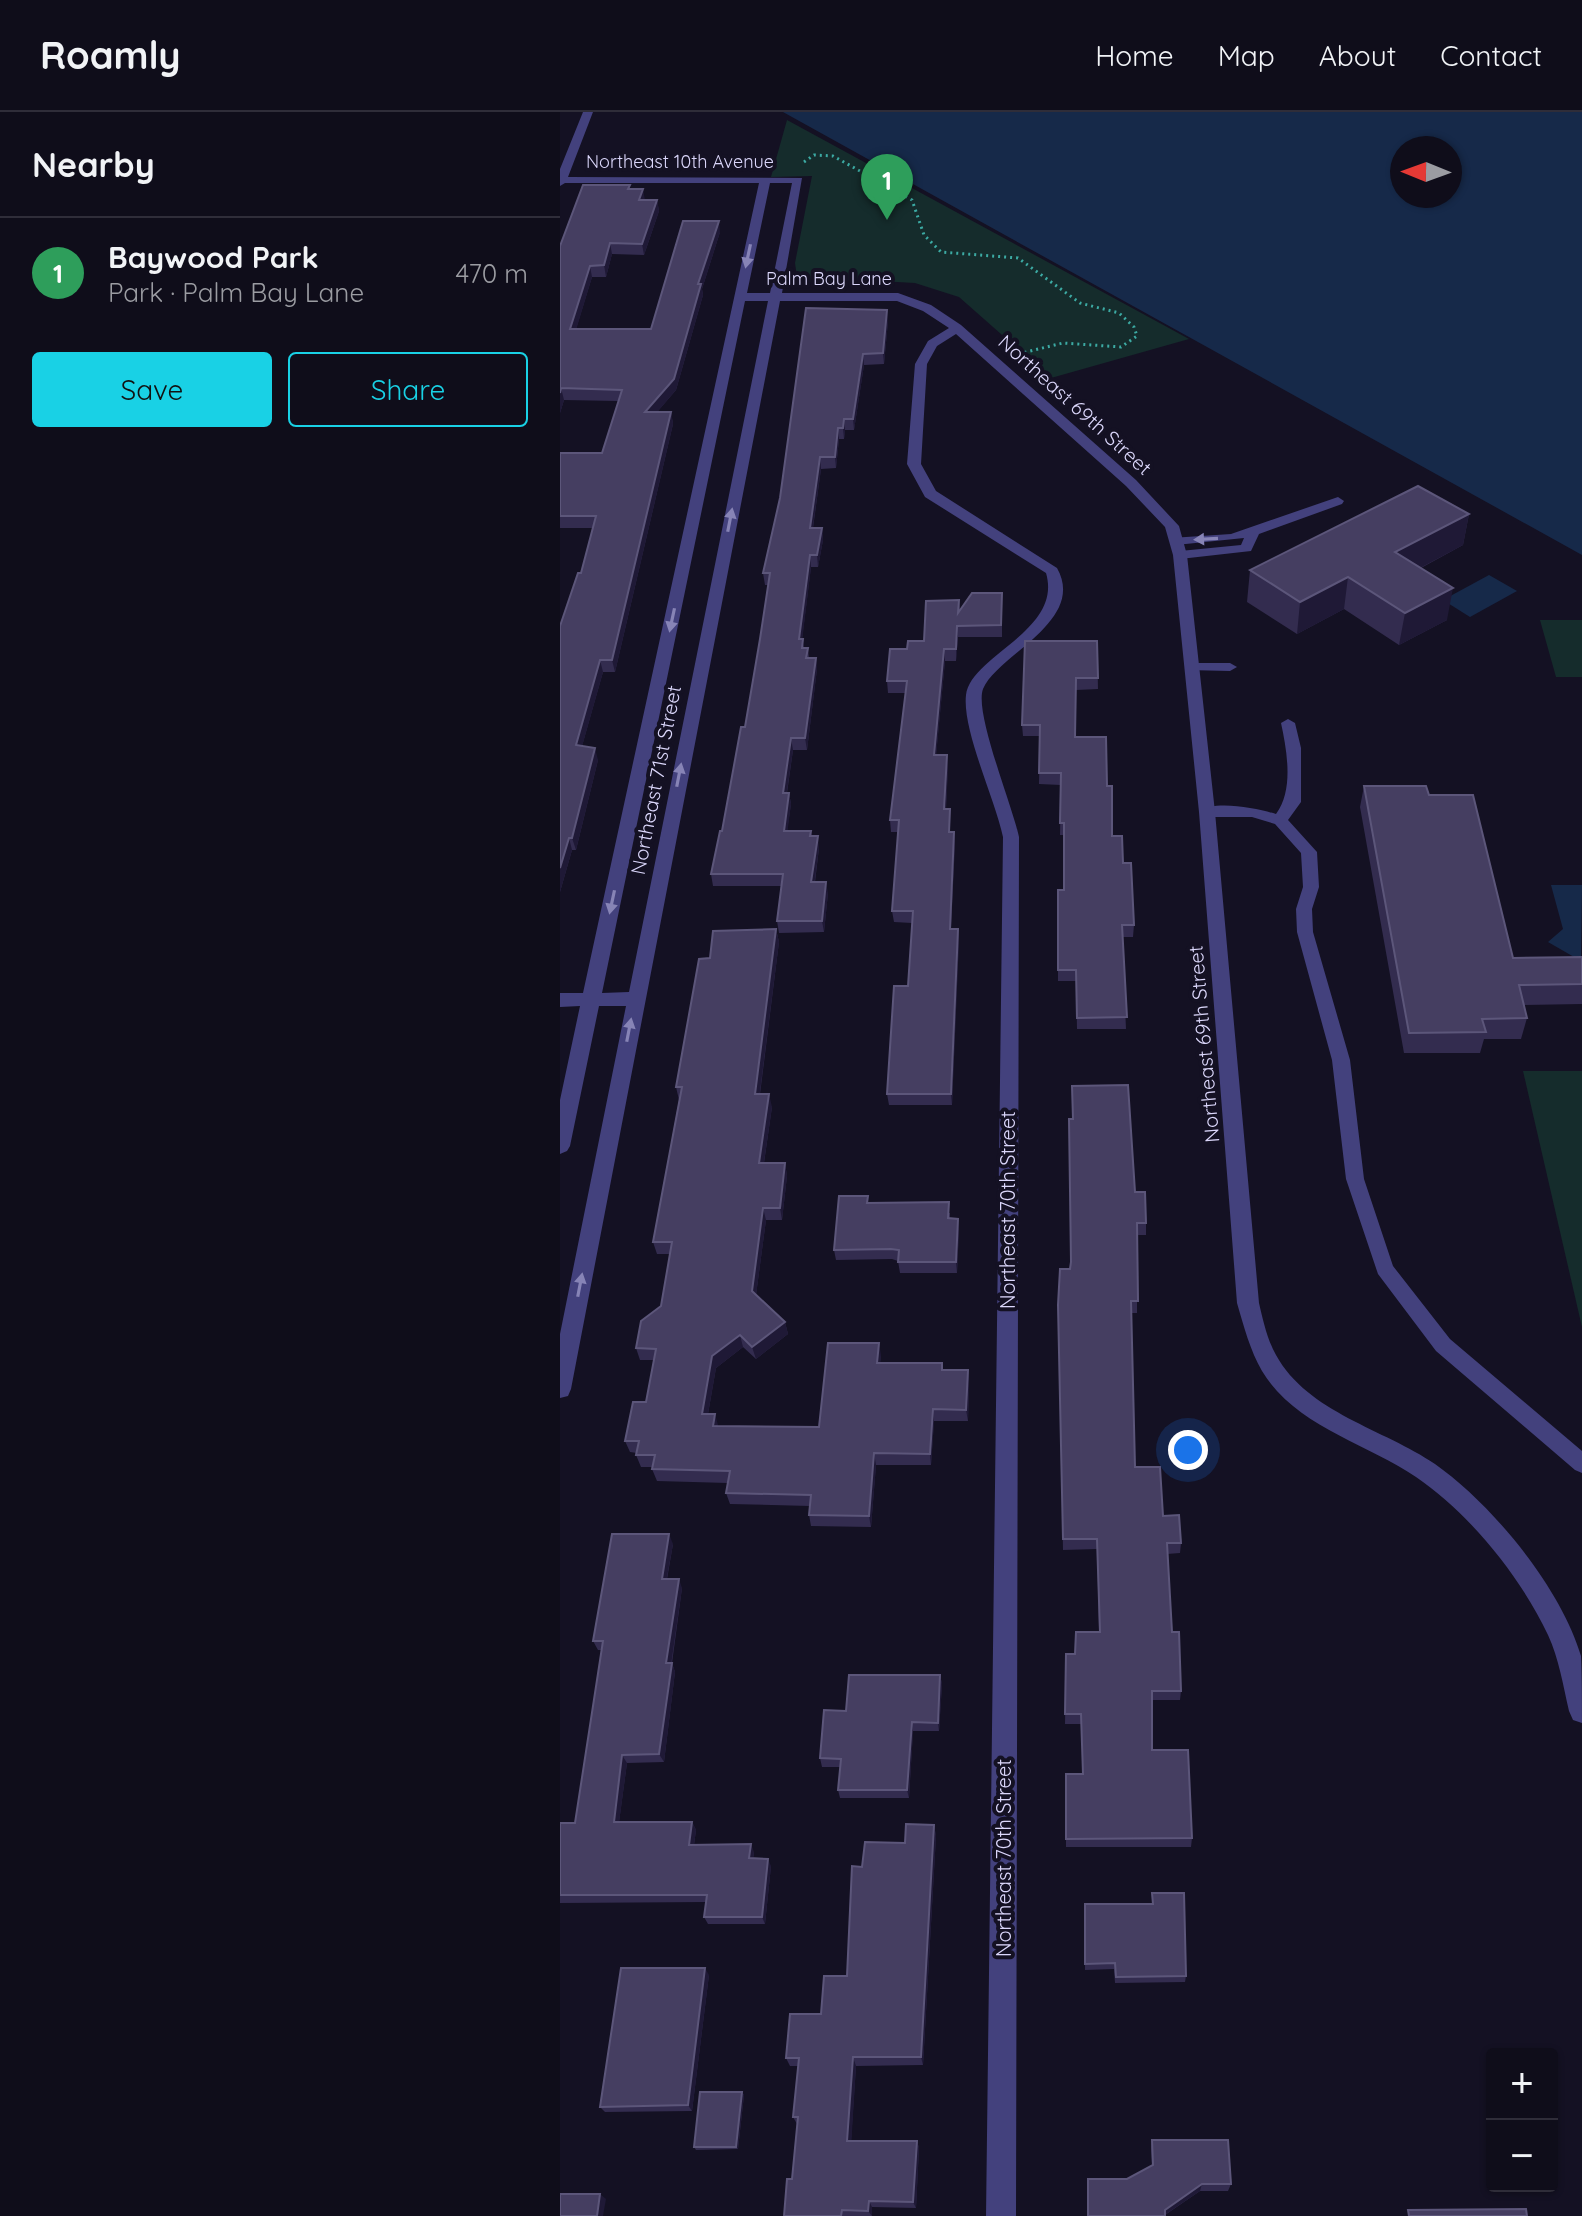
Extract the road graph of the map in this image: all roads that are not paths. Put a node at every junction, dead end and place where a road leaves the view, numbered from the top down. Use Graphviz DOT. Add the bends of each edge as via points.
graph roads {
  1 [pos="588,112"];
  2 [pos="765,180"];
  3 [pos="798,180"];
  4 [pos="560,181"];
  5 [pos="740,297"];
  6 [pos="775,297"];
  7 [pos="957,328"];
  8 [pos="1338,501"];
  9 [pos="1178,548"];
  10 [pos="1192,667"];
  11 [pos="1230,667"];
  12 [pos="1288,723"];
  13 [pos="1207,812"];
  14 [pos="1280,820"];
  15 [pos="592,999"];
  16 [pos="635,999"];
  17 [pos="560,1000"];
  18 [pos="560,1146"];
  19 [pos="560,1389"];
  20 [pos="1582,1464"];
  21 [pos="1582,1711"];
  22 [pos="1001,2216"];
  1 -- 4 [label="street"];
  2 -- 3 [label="street, Northeast 10th Avenue"];
  2 -- 4 [label="street, Northeast 10th Avenue"];
  2 -- 5 [label="street, Northeast 71st Street, one-way"];
  3 -- 6 [label="street, Northeast 71st Street"];
  5 -- 6 [label="street, Palm Bay Lane"];
  5 -- 15 [label="street, Northeast 71st Street, one-way"];
  6 -- 7 [label="street, Palm Bay Lane" via="898,297"];
  16 -- 6 [label="street, Northeast 71st Street, one-way"];
  7 -- 9 [label="street, Northeast 69th Street" via="1131,483 1172,526"];
  7 -- 22 [label="street, Northeast 70th Street" via="932,344 921,364 914,464 930,494 1052,571 1056,588 1040,622 980,681 974,694 1011,837"];
  8 -- 9 [label="lane" via="1254,532 1246,548"];
  9 -- 10 [label="street, Northeast 69th Street"];
  10 -- 11 [label="lane"];
  10 -- 13 [label="street, Northeast 69th Street"];
  12 -- 14 [label="lane" via="1294,748 1293,802"];
  13 -- 14 [label="lane" via="1252,812"];
  13 -- 21 [label="street, Northeast 69th Street" via="1248,1303 1257,1336 1273,1371 1304,1401 1427,1472 1486,1527 1532,1585 1567,1650"];
  14 -- 20 [label="lane" via="1309,852 1305,932 1341,1060 1355,1179 1385,1269 1443,1345"];
  15 -- 16 [label="street"];
  15 -- 17 [label="street"];
  15 -- 18 [label="street, Northeast 71st Street"];
  19 -- 16 [label="street, Northeast 71st Street, one-way"];
}
